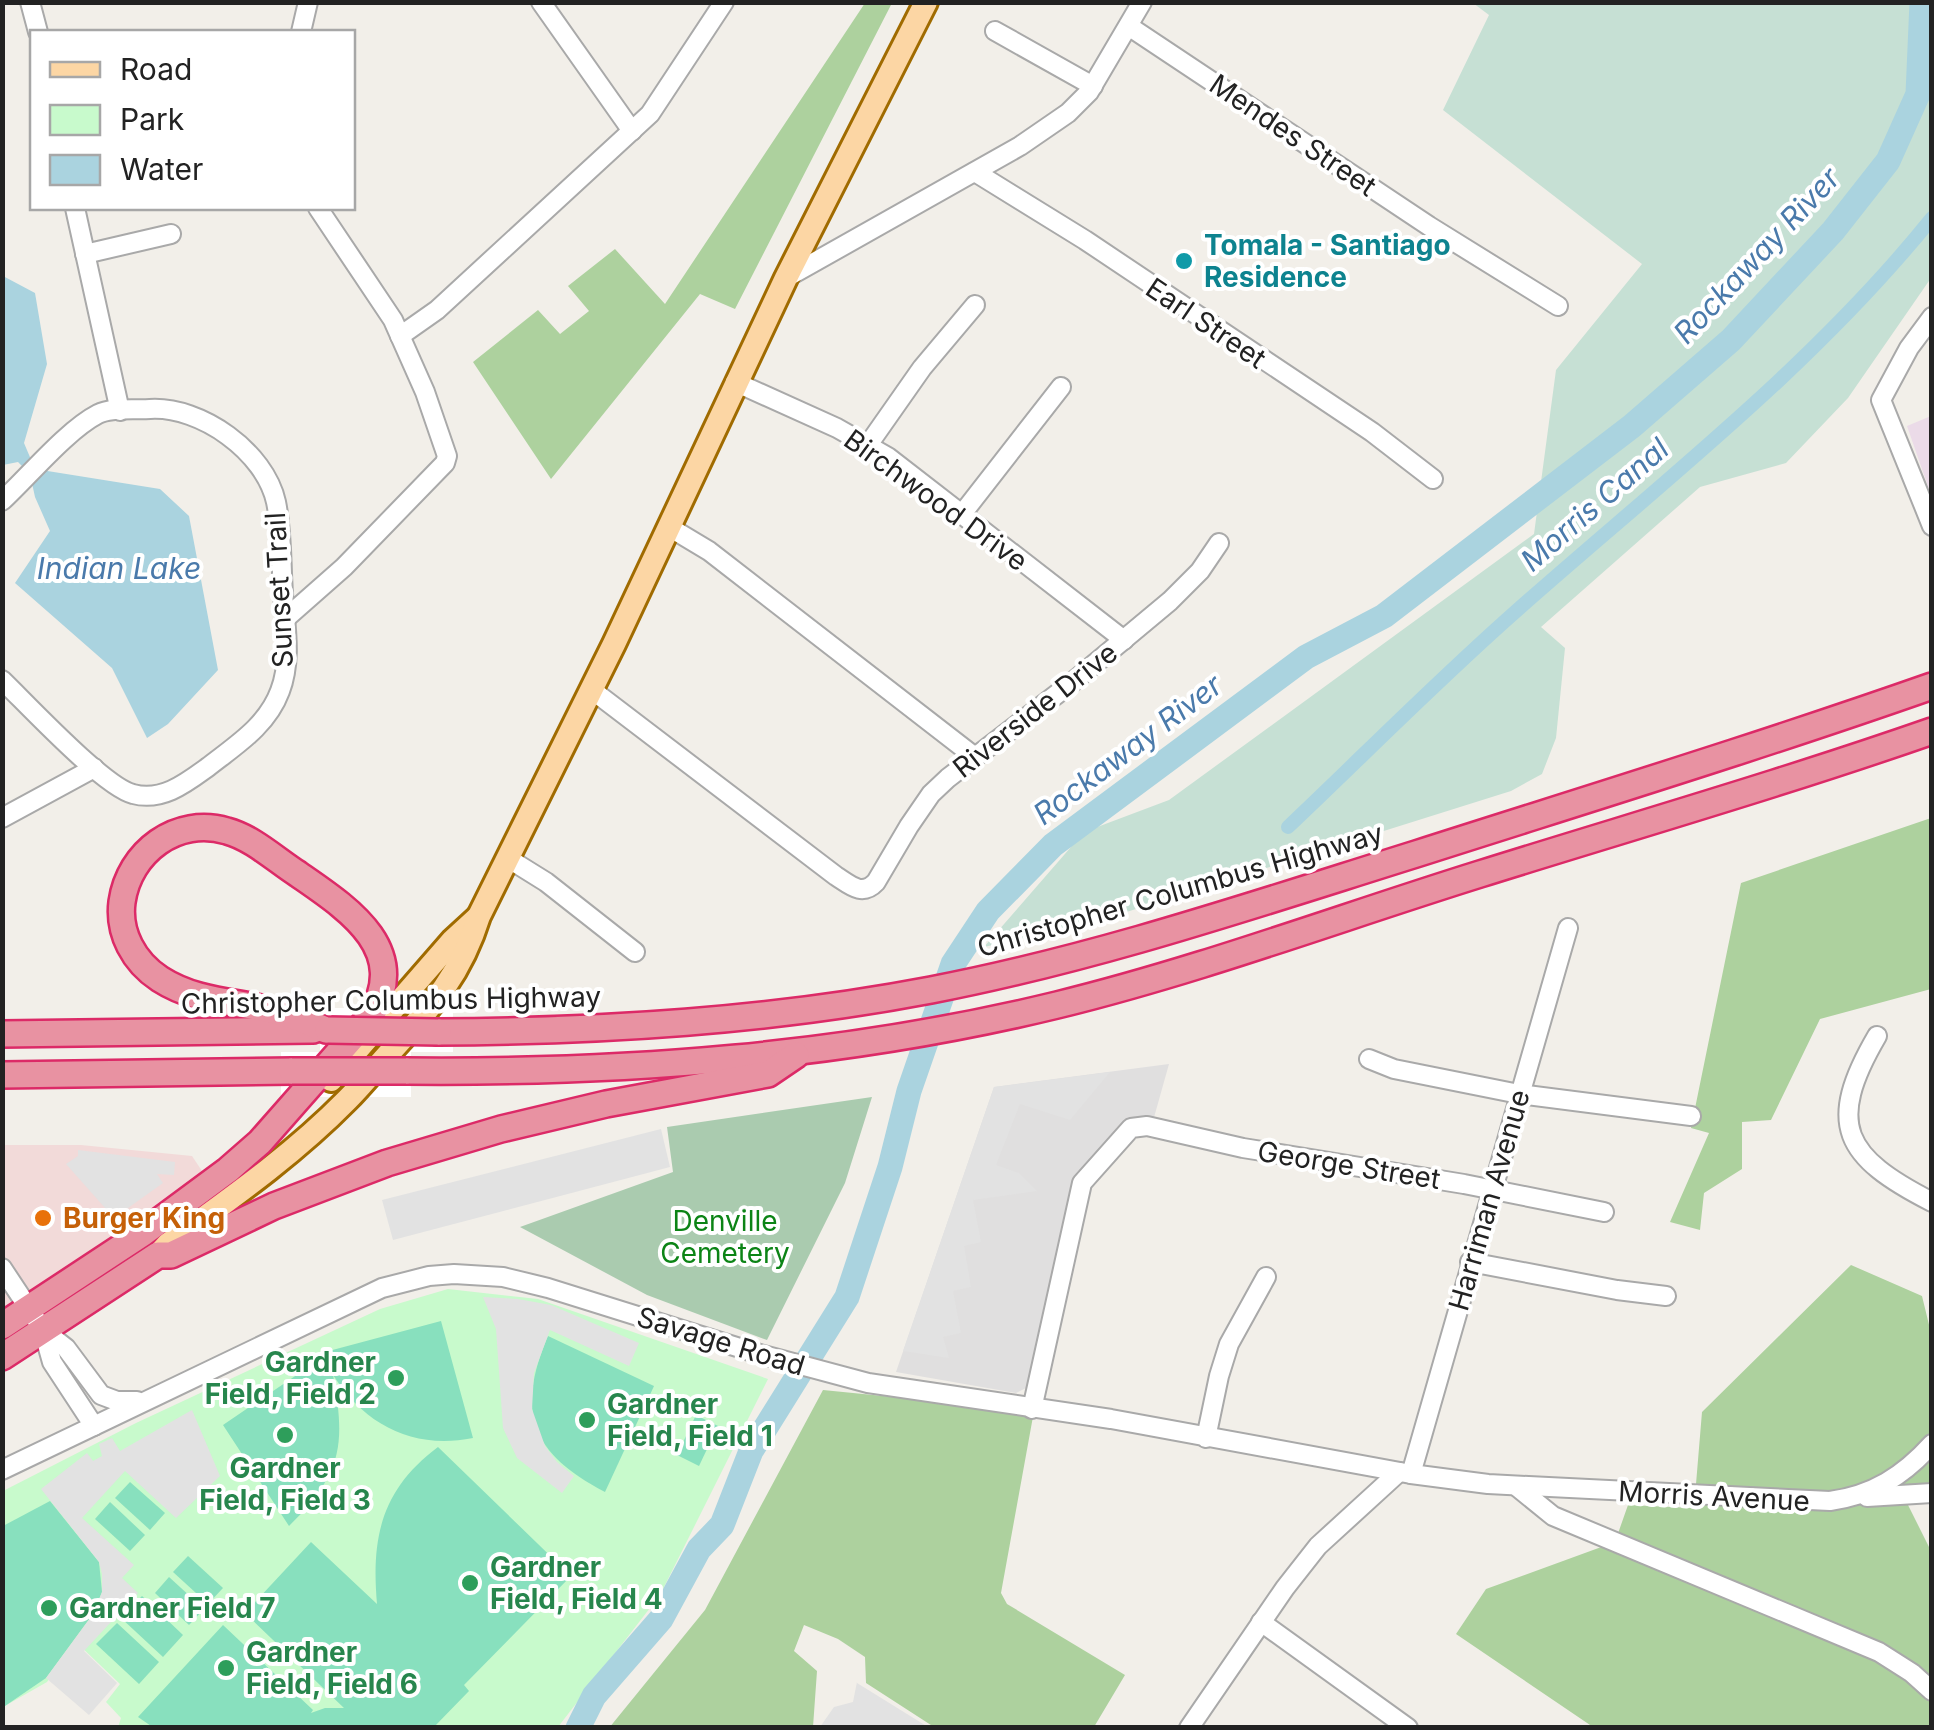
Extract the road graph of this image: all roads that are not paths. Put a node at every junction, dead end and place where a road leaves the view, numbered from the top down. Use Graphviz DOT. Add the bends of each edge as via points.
graph roads {
  1 [pos="30,2"];
  2 [pos="308,2"];
  3 [pos="541,2"];
  4 [pos="724,2"];
  5 [pos="926,2"];
  6 [pos="1142,2"];
  7 [pos="1130,27"];
  8 [pos="37,30"];
  9 [pos="302,30"];
  10 [pos="995,31"];
  11 [pos="1093,86"];
  12 [pos="632,131"];
  13 [pos="976,172"];
  14 [pos="75,210"];
  15 [pos="319,210"];
  16 [pos="170,234"];
  17 [pos="85,254"];
  18 [pos="786,278"];
  19 [pos="976,305"];
  20 [pos="1558,306"];
  21 [pos="1928,322"];
  22 [pos="400,336"];
  23 [pos="735,382"];
  24 [pos="1061,387"];
  25 [pos="120,411"];
  26 [pos="868,446"];
  27 [pos="1433,479"];
  28 [pos="2,501"];
  29 [pos="962,514"];
  30 [pos="669,526"];
  31 [pos="1932,526"];
  32 [pos="1219,543"];
  33 [pos="284,619"];
  34 [pos="1124,640"];
  35 [pos="2,680"];
  36 [pos="1932,686"];
  37 [pos="592,690"];
  38 [pos="1932,730"];
  39 [pos="975,757"];
  40 [pos="94,768"];
  41 [pos="2,818"];
  42 [pos="509,860"];
  43 [pos="479,916"];
  44 [pos="1568,928"];
  45 [pos="636,952"];
  46 [pos="327,1030"];
  47 [pos="2,1034"];
  48 [pos="1877,1036"];
  49 [pos="800,1052"];
  50 [pos="1369,1059"];
  51 [pos="2,1075"];
  52 [pos="1520,1094"];
  53 [pos="1691,1116"];
  54 [pos="260,1142"];
  55 [pos="1491,1191"];
  56 [pos="1932,1202"];
  57 [pos="1604,1212"];
  58 [pos="158,1255"];
  59 [pos="1470,1262"];
  60 [pos="2,1268"];
  61 [pos="1266,1276"];
  62 [pos="1666,1296"];
  63 [pos="36,1319"];
  64 [pos="2,1326"];
  65 [pos="2,1357"];
  66 [pos="101,1394"];
  67 [pos="143,1401"];
  68 [pos="1032,1409"];
  69 [pos="94,1426"];
  70 [pos="1206,1438"];
  71 [pos="1932,1444"];
  72 [pos="2,1470"];
  73 [pos="1405,1472"];
  74 [pos="1478,1483"];
  75 [pos="1516,1486"];
  76 [pos="1932,1493"];
  77 [pos="1848,1499"];
  78 [pos="1261,1622"];
  79 [pos="1932,1691"];
  80 [pos="1190,1728"];
  81 [pos="1408,1728"];
  1 -- 8 [label="street"];
  2 -- 9 [label="street"];
  3 -- 12 [label="street"];
  4 -- 12 [label="street"];
  5 -- 18 [label="main road"];
  6 -- 7 [label="street"];
  7 -- 11 [label="street"];
  7 -- 20 [label="street, Mendes Street"];
  10 -- 11 [label="street"];
  11 -- 13 [label="street" via="1068,113"];
  12 -- 22 [label="street" via="438,310"];
  13 -- 18 [label="street"];
  13 -- 27 [label="street, Earl Street"];
  14 -- 17 [label="street"];
  15 -- 22 [label="street"];
  16 -- 17 [label="street"];
  17 -- 25 [label="street"];
  18 -- 23 [label="main road"];
  19 -- 26 [label="street"];
  21 -- 31 [label="street" via="1881,400"];
  22 -- 33 [label="street" via="441,435 445,463"];
  23 -- 26 [label="street, Birchwood Drive"];
  23 -- 30 [label="main road"];
  24 -- 29 [label="street"];
  25 -- 28 [label="street" via="100,412"];
  25 -- 33 [label="street, Sunset Trail" via="158,409 193,418 236,442 261,469 276,502"];
  26 -- 29 [label="street, Birchwood Drive"];
  29 -- 34 [label="street, Birchwood Drive"];
  30 -- 37 [label="main road"];
  30 -- 39 [label="street"];
  32 -- 34 [label="street, Riverside Drive" via="1200,571"];
  33 -- 40 [label="street, Sunset Trail" via="287,660 280,690 249,736 162,794 126,792"];
  34 -- 39 [label="street, Riverside Drive"];
  35 -- 40 [label="street, Sunset Trail"];
  36 -- 46 [label="highway, Christopher Columbus Highway, bridge" via="1230,913 1032,968 717,1020 621,1028"];
  37 -- 39 [label="street, Riverside Drive" via="858,890 876,882 930,794"];
  37 -- 42 [label="main road"];
  38 -- 49 [label="highway" via="1174,972 986,1021"];
  40 -- 41 [label="street"];
  42 -- 43 [label="main road"];
  42 -- 45 [label="street"];
  43 -- 54 [label="main road" via="314,1099"];
  43 -- 58 [label="main road" via="468,951 431,1007 348,1099"];
  44 -- 52 [label="street, Harriman Avenue"];
  46 -- 47 [label="highway, Christopher Columbus Highway"];
  46 -- 54 [label="highway" via="283,1013 212,1002 149,970 131,949 122,922 126,884 144,853 187,829 235,834 344,906 380,956 377,1005"];
  48 -- 56 [label="street" via="1850,1092 1849,1130 1867,1162"];
  49 -- 51 [label="highway, bridge" via="622,1068"];
  49 -- 58 [label="highway" via="768,1074 606,1104 387,1163 274,1206 171,1256"];
  50 -- 52 [label="street" via="1394,1070"];
  52 -- 53 [label="street"];
  52 -- 55 [label="street, Harriman Avenue"];
  54 -- 63 [label="highway"];
  55 -- 57 [label="street, George Street"];
  55 -- 59 [label="street, Harriman Avenue"];
  55 -- 68 [label="street, George Street" via="1130,1128 1082,1184"];
  58 -- 63 [label="highway"];
  59 -- 62 [label="street"];
  59 -- 73 [label="street, Harriman Avenue"];
  60 -- 63 [label="street"];
  61 -- 70 [label="street" via="1229,1344"];
  63 -- 64 [label="highway"];
  63 -- 65 [label="highway"];
  63 -- 66 [label="street"];
  63 -- 69 [label="street" via="52,1362"];
  66 -- 67 [label="street"];
  66 -- 69 [label="street"];
  67 -- 68 [label="street, Savage Road" via="382,1288 454,1274 548,1288 868,1382"];
  67 -- 69 [label="street, Savage Road"];
  68 -- 70 [label="street, Savage Road"];
  69 -- 72 [label="street, Savage Road"];
  70 -- 73 [label="street, Savage Road"];
  71 -- 77 [label="street, Morris Avenue" via="1893,1480"];
  73 -- 74 [label="street, Savage Road"];
  73 -- 78 [label="street" via="1363,1501 1318,1546"];
  74 -- 75 [label="street, Morris Avenue"];
  75 -- 77 [label="street, Morris Avenue"];
  75 -- 79 [label="street" via="1554,1516 1879,1652"];
  76 -- 77 [label="street"];
  78 -- 80 [label="street"];
  78 -- 81 [label="street"];
}
